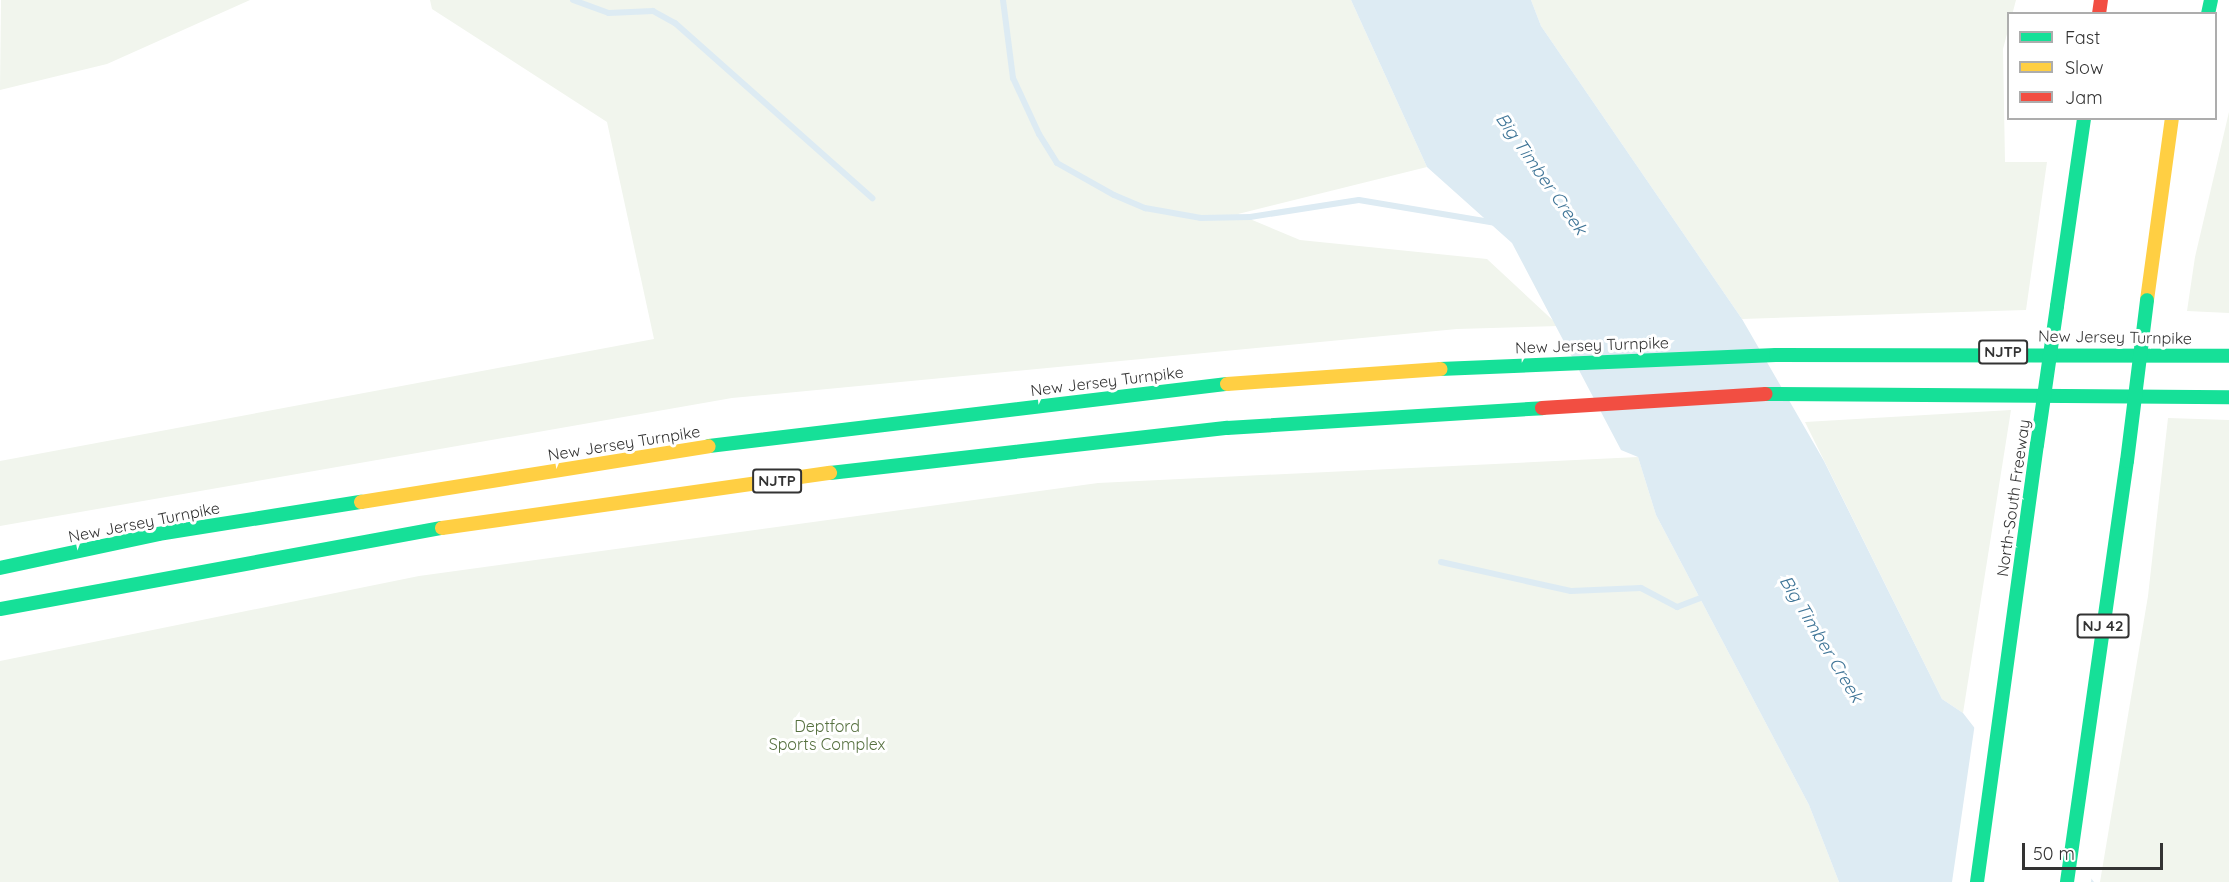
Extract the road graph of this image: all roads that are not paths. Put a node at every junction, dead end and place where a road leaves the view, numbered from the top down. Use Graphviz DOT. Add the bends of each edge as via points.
graph roads {
  1 [pos="2084,120"];
  2 [pos="2172,120"];
  3 [pos="2183,120"];
  4 [pos="2156,231"];
  5 [pos="2229,356"];
  6 [pos="2229,397"];
  7 [pos="0,568"];
  8 [pos="0,609"];
  9 [pos="1977,882"];
  10 [pos="2067,882"];
  1 -- 9 [label="highway, North-South Freeway, bridge"];
  2 -- 4 [label="highway, NJ 42"];
  3 -- 4 [label="highway"];
  4 -- 10 [label="highway, NJ 42, bridge"];
  5 -- 7 [label="highway, New Jersey Turnpike / NJTP" via="1776,355 1517,364 1224,384 743,441 158,534"];
  6 -- 8 [label="highway, NJTP" via="1796,392 1227,429 848,470 405,533"];
}
